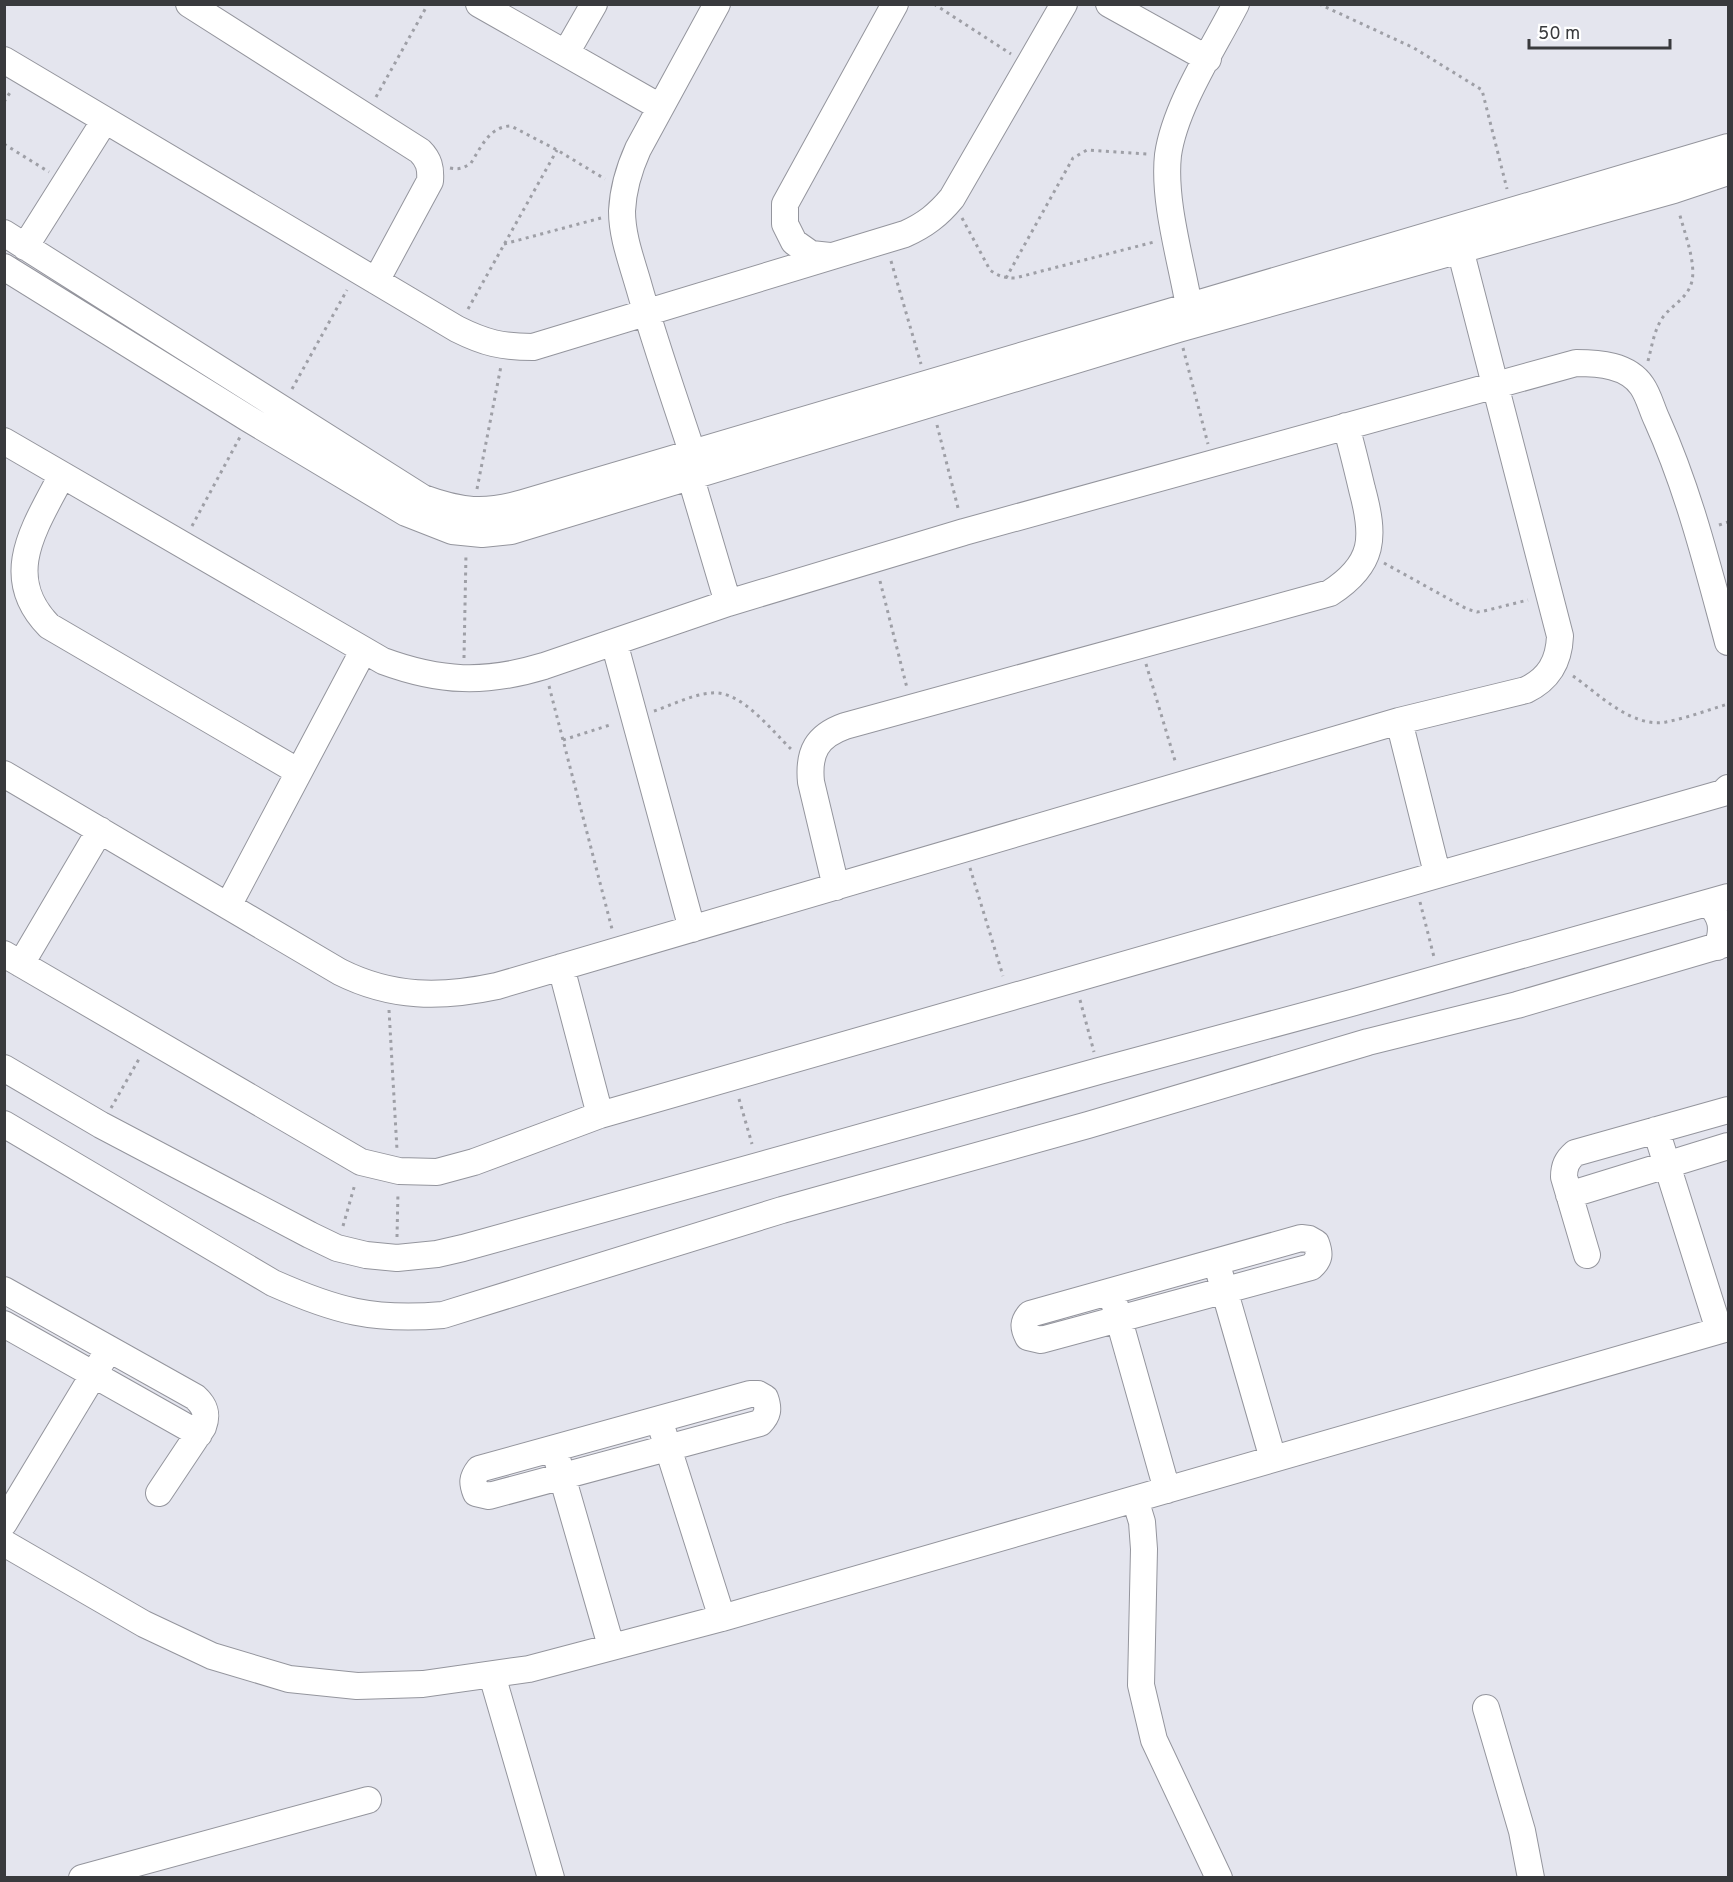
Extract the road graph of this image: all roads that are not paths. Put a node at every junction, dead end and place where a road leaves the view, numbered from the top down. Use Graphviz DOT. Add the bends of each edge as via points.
graph roads {
  1 [pos="189,4"];
  2 [pos="479,4"];
  3 [pos="594,4"];
  4 [pos="717,4"];
  5 [pos="895,4"];
  6 [pos="1064,4"];
  7 [pos="1109,4"];
  8 [pos="1236,4"];
  9 [pos="566,53"];
  10 [pos="1208,59"];
  11 [pos="4,60"];
  12 [pos="660,107"];
  13 [pos="105,120"];
  14 [pos="1728,147"];
  15 [pos="1728,172"];
  16 [pos="15,240"];
  17 [pos="1460,249"];
  18 [pos="830,256"];
  19 [pos="6,273"];
  20 [pos="367,275"];
  21 [pos="1311,280"];
  22 [pos="1190,306"];
  23 [pos="646,313"];
  24 [pos="1495,386"];
  25 [pos="929,393"];
  26 [pos="1347,426"];
  27 [pos="4,441"];
  28 [pos="691,464"];
  29 [pos="62,475"];
  30 [pos="470,522"];
  31 [pos="728,603"];
  32 [pos="614,642"];
  33 [pos="1728,642"];
  34 [pos="363,651"];
  35 [pos="1399,721"];
  36 [pos="299,772"];
  37 [pos="4,774"];
  38 [pos="1728,788"];
  39 [pos="100,830"];
  40 [pos="1426,877"];
  41 [pos="836,887"];
  42 [pos="1718,900"];
  43 [pos="228,906"];
  44 [pos="692,929"];
  45 [pos="1723,945"];
  46 [pos="13,959"];
  47 [pos="561,968"];
  48 [pos="4,1068"];
  49 [pos="1728,1110"];
  50 [pos="600,1115"];
  51 [pos="4,1124"];
  52 [pos="1656,1130"];
  53 [pos="1728,1146"];
  54 [pos="1667,1165"];
  55 [pos="1569,1195"];
  56 [pos="1587,1255"];
  57 [pos="1216,1262"];
  58 [pos="1224,1290"];
  59 [pos="1111,1291"];
  60 [pos="7,1298"];
  61 [pos="1119,1319"];
  62 [pos="4,1323"];
  63 [pos="1724,1329"];
  64 [pos="110,1348"];
  65 [pos="94,1374"];
  66 [pos="659,1419"];
  67 [pos="199,1434"];
  68 [pos="554,1449"];
  69 [pos="668,1449"];
  70 [pos="1273,1459"];
  71 [pos="562,1476"];
  72 [pos="1167,1490"];
  73 [pos="159,1493"];
  74 [pos="1136,1499"];
  75 [pos="4,1523"];
  76 [pos="4,1543"];
  77 [pos="722,1618"];
  78 [pos="611,1646"];
  79 [pos="492,1674"];
  80 [pos="1486,1708"];
  81 [pos="368,1800"];
  82 [pos="82,1878"];
  83 [pos="551,1878"];
  84 [pos="1219,1878"];
  85 [pos="1532,1878"];
  1 -- 20 [label="street" via="420,151 430,165 427,189"];
  2 -- 9 [label="street"];
  3 -- 9 [label="street"];
  4 -- 12 [label="street"];
  5 -- 18 [label="street" via="785,204 785,224 794,242 811,254"];
  6 -- 18 [label="street" via="952,198 939,213 923,225 885,240"];
  7 -- 10 [label="street"];
  8 -- 10 [label="street"];
  9 -- 12 [label="street"];
  10 -- 22 [label="street" via="1176,122 1168,155 1167,189"];
  11 -- 13 [label="street"];
  12 -- 23 [label="street" via="629,170 623,202 624,234"];
  13 -- 16 [label="street" via="66,183"];
  13 -- 20 [label="street"];
  14 -- 21 [label="street" via="1512,211"];
  15 -- 17 [label="street"];
  16 -- 30 [label="street" via="423,498"];
  17 -- 21 [label="street"];
  17 -- 24 [label="street"];
  18 -- 23 [label="street"];
  19 -- 30 [label="street" via="406,513 438,527"];
  20 -- 23 [label="street" via="480,341 505,347 533,347"];
  21 -- 22 [label="street"];
  21 -- 25 [label="street" via="1178,329"];
  22 -- 25 [label="street"];
  23 -- 28 [label="street"];
  24 -- 26 [label="street"];
  24 -- 33 [label="street" via="1576,363 1600,363 1623,370 1642,386 1681,480"];
  24 -- 35 [label="street" via="1550,594 1560,636 1559,650 1548,675 1526,690"];
  25 -- 28 [label="street"];
  26 -- 31 [label="street" via="964,532"];
  26 -- 41 [label="street" via="1370,519 1370,536 1358,570 1330,593 831,730 820,740 809,767"];
  27 -- 29 [label="street"];
  28 -- 30 [label="street" via="499,510"];
  28 -- 31 [label="street"];
  29 -- 34 [label="street"];
  29 -- 36 [label="street" via="20,562 20,581 36,614 49,626"];
  31 -- 32 [label="street"];
  32 -- 34 [label="street" via="544,666 500,677 463,680 408,670"];
  32 -- 44 [label="street"];
  34 -- 36 [label="street"];
  35 -- 40 [label="street"];
  35 -- 41 [label="street"];
  36 -- 43 [label="street"];
  37 -- 39 [label="street"];
  38 -- 40 [label="street" via="1723,793"];
  39 -- 43 [label="street"];
  39 -- 46 [label="street"];
  40 -- 50 [label="street"];
  41 -- 44 [label="street"];
  42 -- 45 [label="street" via="1715,909"];
  42 -- 48 [label="street" via="498,1239 437,1254 397,1258 337,1248 101,1125"];
  43 -- 47 [label="street" via="340,972 388,990 443,995 470,992"];
  44 -- 47 [label="street"];
  45 -- 51 [label="street" via="793,1207 443,1315 376,1316 342,1310 300,1295 273,1283"];
  46 -- 50 [label="street" via="362,1162 399,1171 437,1172"];
  47 -- 50 [label="street"];
  49 -- 52 [label="street"];
  52 -- 54 [label="street"];
  52 -- 55 [label="street" via="1575,1153 1564,1170"];
  53 -- 54 [label="street"];
  54 -- 55 [label="street"];
  54 -- 63 [label="street"];
  55 -- 56 [label="street"];
  57 -- 58 [label="street"];
  57 -- 58 [label="street" via="1301,1238 1316,1243 1319,1252 1318,1261 1311,1267"];
  57 -- 59 [label="street"];
  58 -- 61 [label="street"];
  58 -- 70 [label="street"];
  59 -- 61 [label="street"];
  59 -- 61 [label="street" via="1030,1314 1024,1329 1028,1337 1041,1340"];
  60 -- 64 [label="street"];
  61 -- 72 [label="street"];
  62 -- 65 [label="street"];
  63 -- 70 [label="street"];
  64 -- 65 [label="street"];
  64 -- 67 [label="street" via="195,1397 202,1404 206,1419"];
  65 -- 67 [label="street"];
  65 -- 75 [label="street"];
  66 -- 68 [label="street"];
  66 -- 69 [label="street"];
  66 -- 69 [label="street" via="750,1394 765,1398 768,1407 767,1416 760,1423"];
  67 -- 73 [label="street"];
  68 -- 71 [label="street"];
  68 -- 71 [label="street" via="479,1469 473,1485 477,1493 489,1496"];
  69 -- 71 [label="street"];
  69 -- 77 [label="street"];
  70 -- 72 [label="street"];
  71 -- 78 [label="street"];
  72 -- 74 [label="street"];
  74 -- 77 [label="street"];
  74 -- 84 [label="street" via="1144,1549 1141,1685 1147,1718"];
  76 -- 79 [label="street" via="178,1642 289,1679 368,1686 423,1684"];
  77 -- 78 [label="street"];
  78 -- 79 [label="street" via="529,1669"];
  79 -- 83 [label="street"];
  80 -- 85 [label="street"];
  81 -- 82 [label="street"];
}
